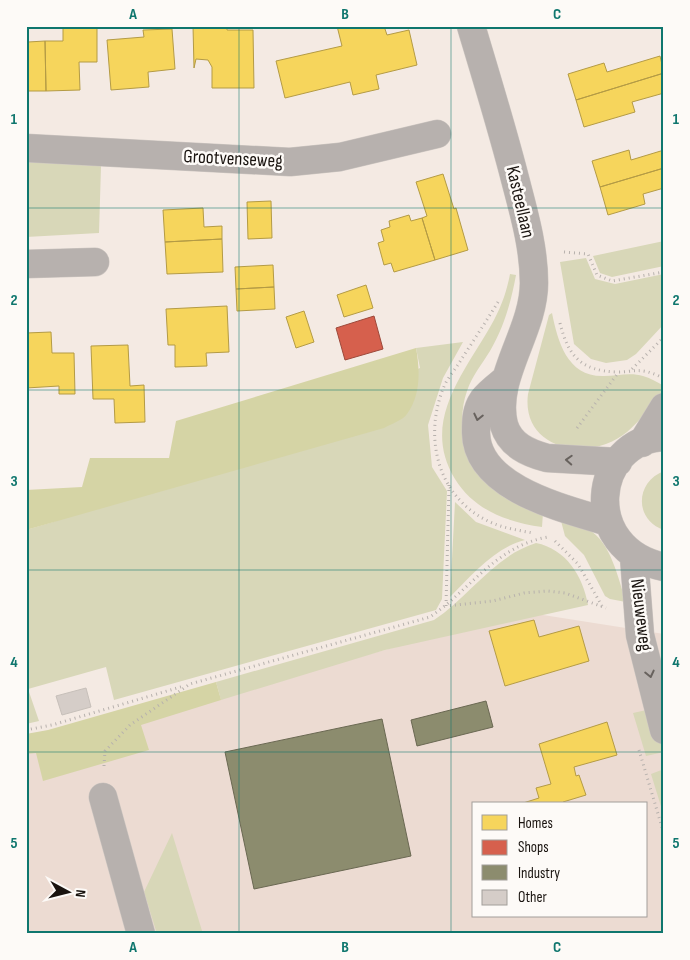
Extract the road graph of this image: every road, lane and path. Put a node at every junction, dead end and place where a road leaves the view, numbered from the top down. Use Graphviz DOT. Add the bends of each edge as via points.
graph roads {
  1 [pos="471,26"];
  2 [pos="437,134"];
  3 [pos="26,148"];
  4 [pos="560,252"];
  5 [pos="95,262"];
  6 [pos="26,264"];
  7 [pos="664,272"];
  8 [pos="664,337"];
  9 [pos="632,369"];
  10 [pos="618,372"];
  11 [pos="664,378"];
  12 [pos="506,379"];
  13 [pos="664,407"];
  14 [pos="653,440"];
  15 [pos="618,462"];
  16 [pos="449,485"];
  17 [pos="608,522"];
  18 [pos="634,557"];
  19 [pos="664,567"];
  20 [pos="446,606"];
  21 [pos="190,684"];
  22 [pos="26,730"];
  23 [pos="664,730"];
  24 [pos="103,797"];
  25 [pos="141,934"];
  1 -- 12 [label="street, Kasteellaan" via="526,219 533,260 533,304"];
  2 -- 3 [label="street, Grootvenseweg" via="340,157 290,162"];
  4 -- 7 [label="path" via="588,254 597,275 612,281"];
  5 -- 6 [label="street"];
  8 -- 9 [label="path"];
  9 -- 10 [label="path"];
  9 -- 11 [label="path"];
  15 -- 12 [label="street, Kasteellaan, one-way" via="547,458 516,444 504,426 502,409"];
  12 -- 17 [label="street, Kasteellaan, one-way" via="483,400 476,416 480,452 504,479 523,493"];
  13 -- 14 [label="street"];
  14 -- 15 [label="street" via="628,451"];
  15 -- 17 [label="street" via="608,481 604,501"];
  16 -- 20 [label="path"];
  17 -- 18 [label="street" via="613,536"];
  18 -- 19 [label="street"];
  18 -- 23 [label="street, Nieuweweg, one-way" via="640,635"];
  20 -- 20 [label="path" via="501,556 530,541 551,537 578,564 603,607 572,595 548,591"];
  20 -- 21 [label="path" via="430,617"];
  21 -- 22 [label="path"];
  21 -- 24 [label="path" via="130,725 105,751"];
  24 -- 25 [label="street"];
}
